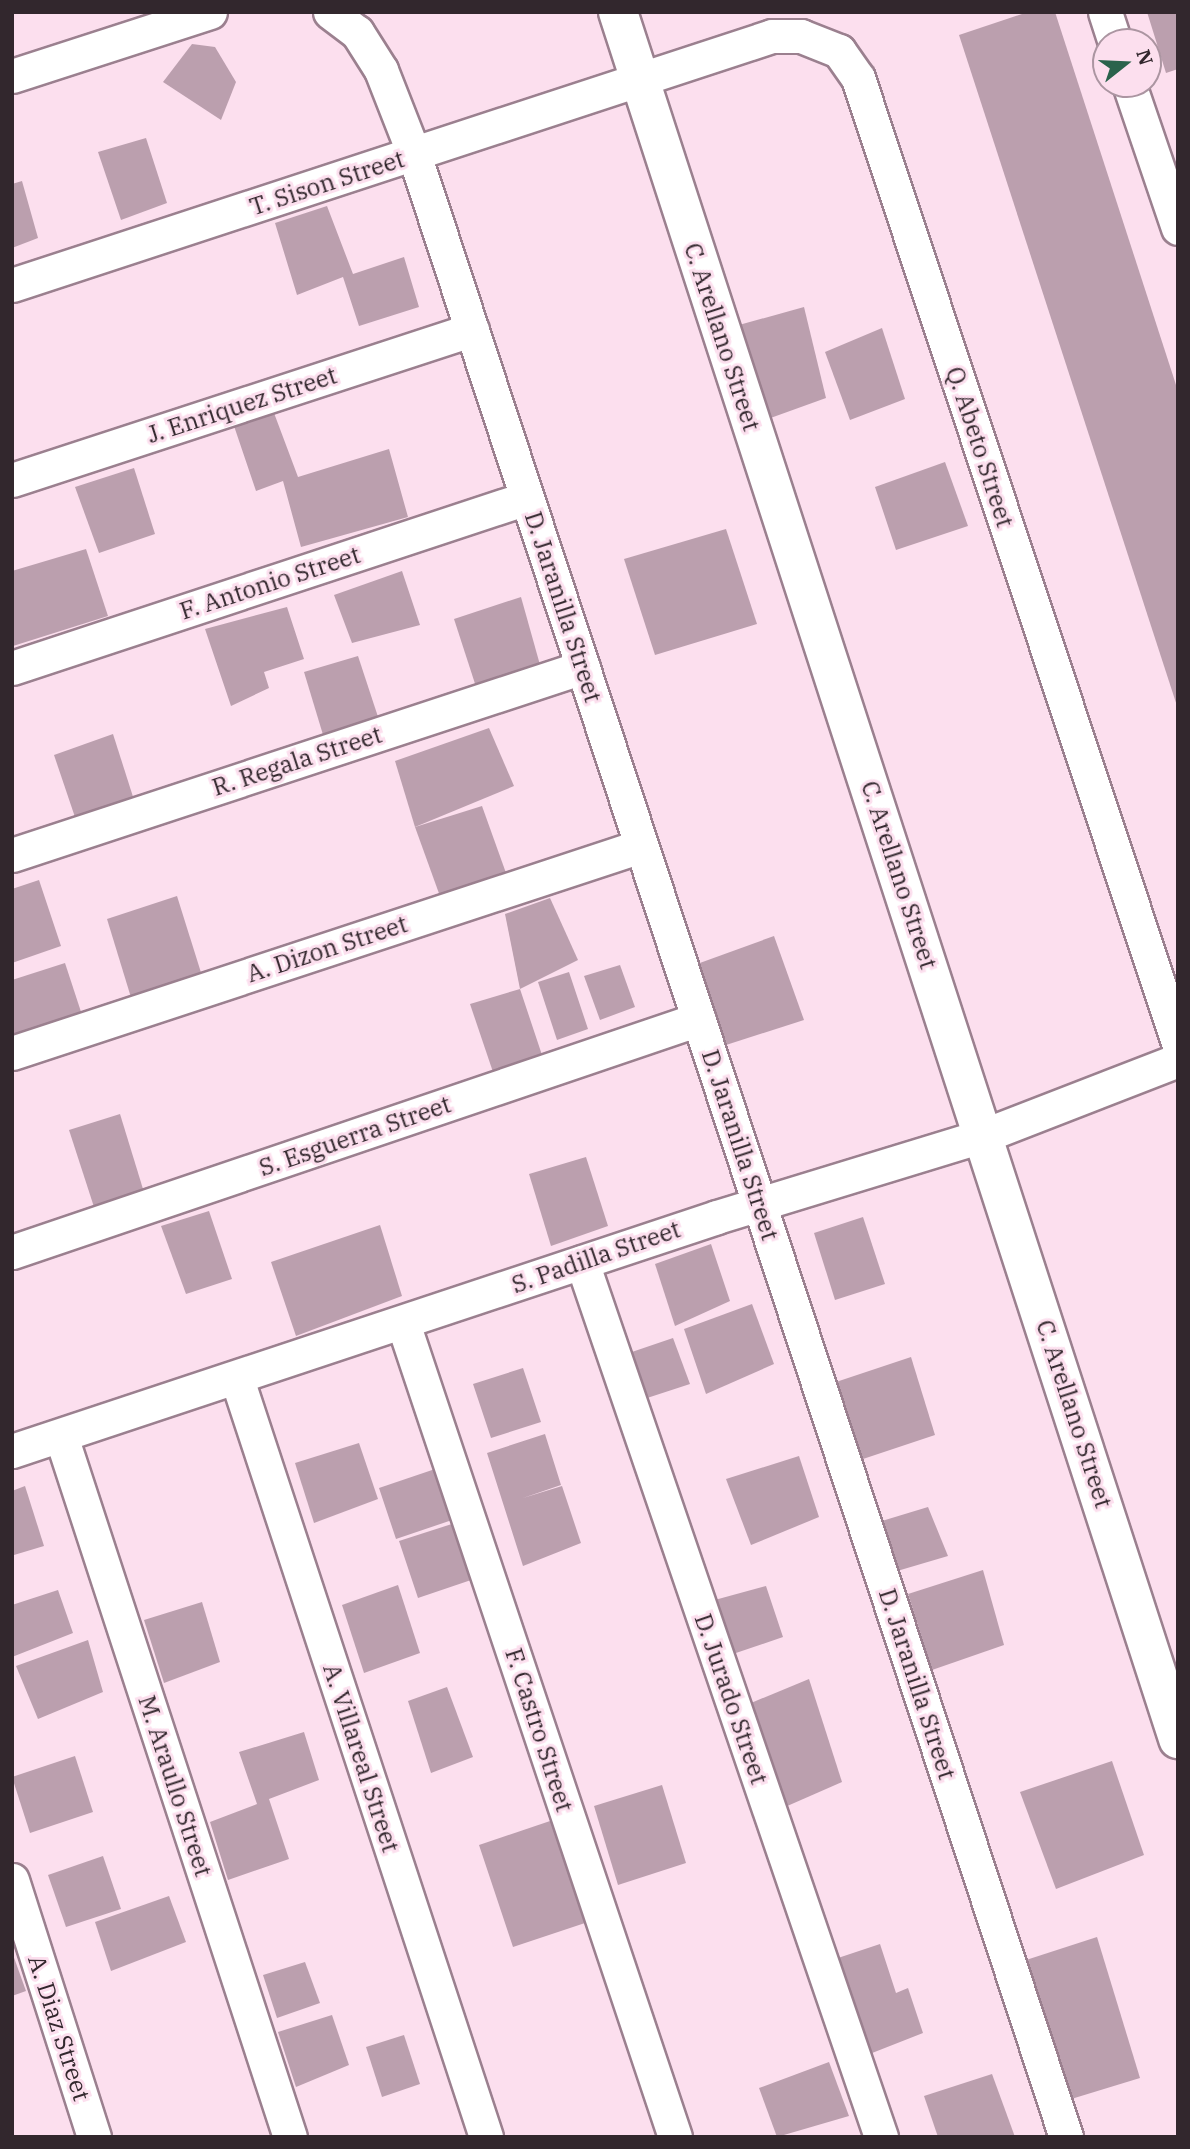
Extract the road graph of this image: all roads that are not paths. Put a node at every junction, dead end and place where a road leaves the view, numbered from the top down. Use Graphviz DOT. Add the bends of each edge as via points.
graph roads {
  1 [pos="210,12"];
  2 [pos="330,12"];
  3 [pos="618,12"];
  4 [pos="12,76"];
  5 [pos="641,78"];
  6 [pos="1134,98"];
  7 [pos="414,154"];
  8 [pos="1178,228"];
  9 [pos="12,285"];
  10 [pos="472,330"];
  11 [pos="12,480"];
  12 [pos="527,498"];
  13 [pos="583,667"];
  14 [pos="12,668"];
  15 [pos="641,846"];
  16 [pos="12,856"];
  17 [pos="699,1019"];
  18 [pos="1178,1043"];
  19 [pos="12,1052"];
  20 [pos="1178,1060"];
  21 [pos="985,1135"];
  22 [pos="759,1203"];
  23 [pos="12,1252"];
  24 [pos="582,1262"];
  25 [pos="403,1323"];
  26 [pos="237,1379"];
  27 [pos="61,1436"];
  28 [pos="12,1451"];
  29 [pos="1178,1739"];
  30 [pos="12,1880"];
  31 [pos="94,2137"];
  32 [pos="290,2137"];
  33 [pos="485,2137"];
  34 [pos="676,2137"];
  35 [pos="881,2137"];
  36 [pos="1066,2137"];
  1 -- 4 [label="street"];
  2 -- 7 [label="street, D. Jaranilla Street" via="357,32 381,70"];
  3 -- 5 [label="street, C. Arellano Street"];
  5 -- 7 [label="street, T. Sison Street"];
  5 -- 18 [label="street, Q. Abeto Street" via="772,36 802,36 838,51 858,78"];
  5 -- 21 [label="street, C. Arellano Street" via="723,345"];
  6 -- 8 [label="street"];
  7 -- 9 [label="street, T. Sison Street"];
  7 -- 10 [label="street, D. Jaranilla Street"];
  10 -- 11 [label="street, J. Enriquez Street"];
  10 -- 12 [label="street, D. Jaranilla Street"];
  12 -- 13 [label="street, D. Jaranilla Street"];
  12 -- 14 [label="street, F. Antonio Street"];
  13 -- 15 [label="street, D. Jaranilla Street"];
  13 -- 16 [label="street, R. Regala Street"];
  15 -- 17 [label="street, D. Jaranilla Street"];
  15 -- 19 [label="street, A. Dizon Street"];
  17 -- 22 [label="street, D. Jaranilla Street"];
  17 -- 23 [label="street, S. Esguerra Street"];
  20 -- 21 [label="street, S. Padilla Street"];
  21 -- 22 [label="street, S. Padilla Street"];
  21 -- 29 [label="street, C. Arellano Street"];
  22 -- 24 [label="street, S. Padilla Street"];
  22 -- 36 [label="street, D. Jaranilla Street"];
  24 -- 25 [label="street, S. Padilla Street"];
  24 -- 35 [label="street, D. Jurado Street"];
  25 -- 26 [label="street, S. Padilla Street"];
  25 -- 34 [label="street, F. Castro Street"];
  26 -- 27 [label="street, S. Padilla Street"];
  26 -- 33 [label="street, A. Villareal Street"];
  27 -- 28 [label="street, S. Padilla Street"];
  27 -- 32 [label="street, M. Araullo Street"];
  30 -- 31 [label="street, A. Diaz Street"];
}
